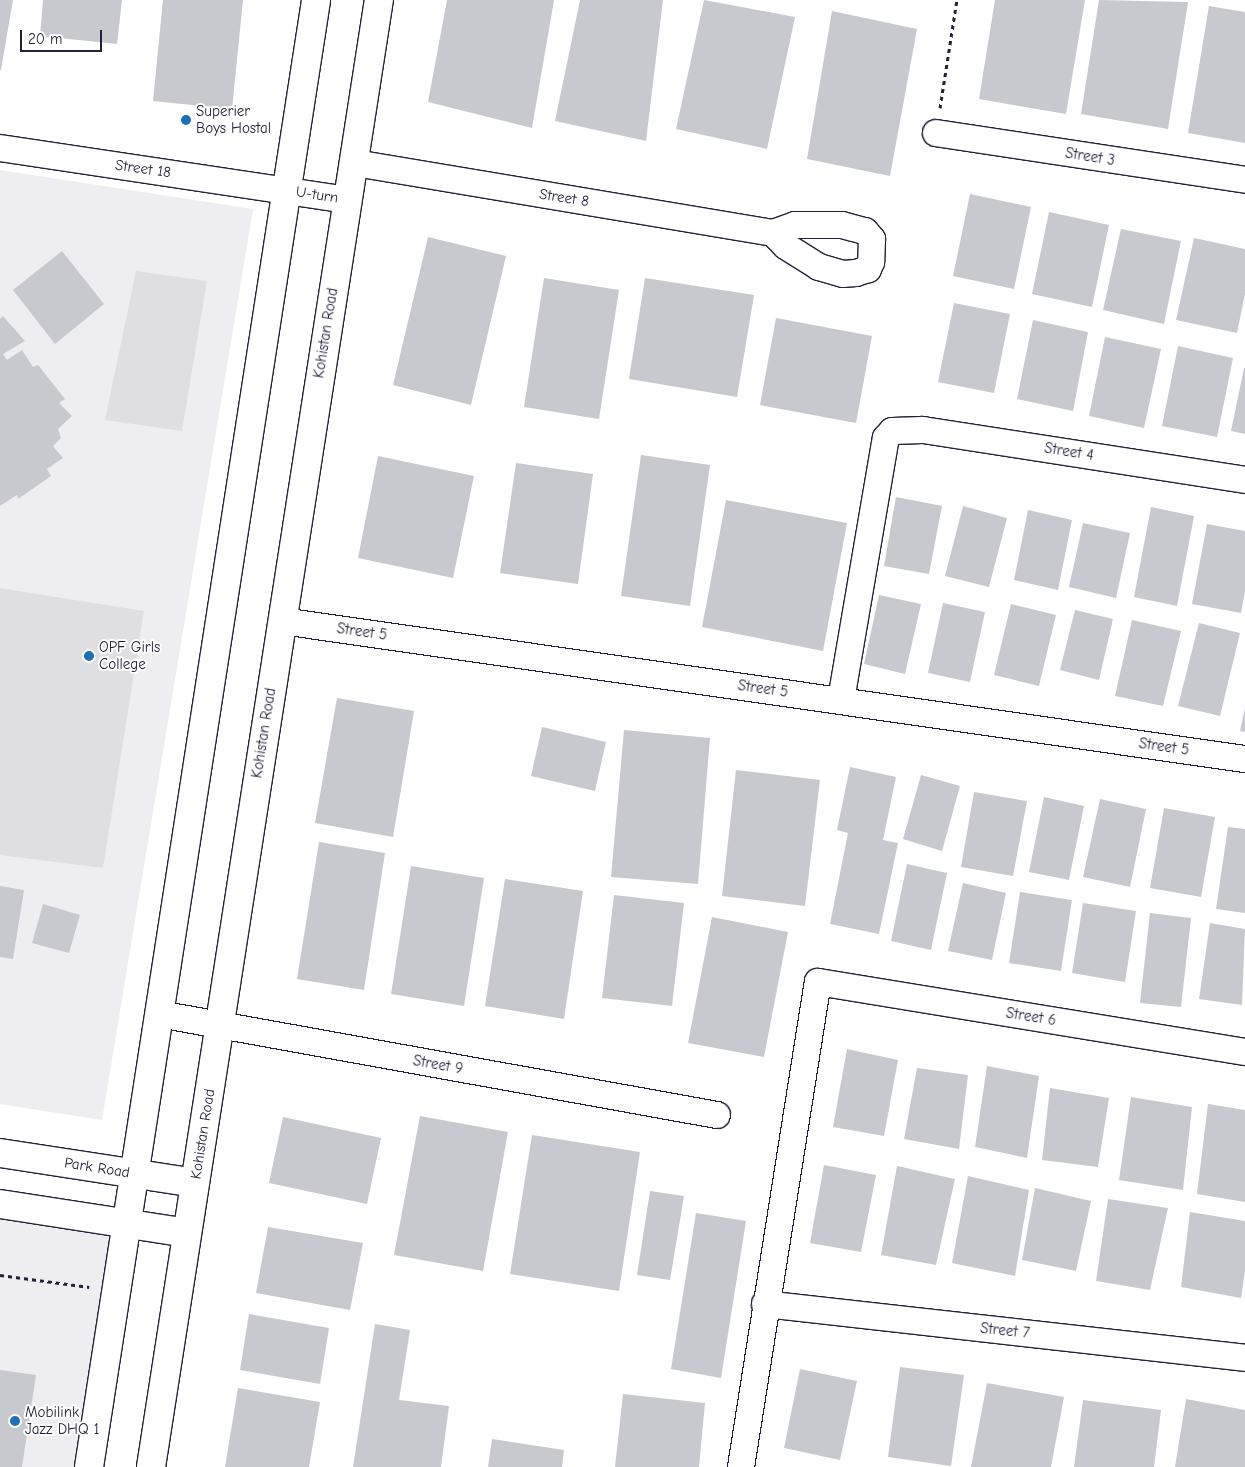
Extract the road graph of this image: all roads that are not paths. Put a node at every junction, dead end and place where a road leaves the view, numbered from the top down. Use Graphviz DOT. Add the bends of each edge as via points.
graph roads {
  1 [pos="316,0"];
  2 [pos="379,0"];
  3 [pos="936,133"];
  4 [pos="0,148"];
  5 [pos="355,163"];
  6 [pos="1245,180"];
  7 [pos="287,190"];
  8 [pos="347,200"];
  9 [pos="773,233"];
  10 [pos="1245,480"];
  11 [pos="282,621"];
  12 [pos="841,700"];
  13 [pos="1245,759"];
  14 [pos="159,1014"];
  15 [pos="219,1025"];
  16 [pos="1245,1052"];
  17 [pos="717,1115"];
  18 [pos="0,1153"];
  19 [pos="134,1174"];
  20 [pos="195,1183"];
  21 [pos="0,1204"];
  22 [pos="126,1224"];
  23 [pos="187,1233"];
  24 [pos="765,1304"];
  25 [pos="1245,1358"];
  26 [pos="89,1467"];
  27 [pos="151,1467"];
  28 [pos="741,1467"];
  1 -- 7 [label="street"];
  2 -- 5 [label="street, Kohistan Road"];
  3 -- 6 [label="street, Street 3"];
  4 -- 7 [label="street, Street 18"];
  5 -- 8 [label="street, Kohistan Road"];
  5 -- 9 [label="street, Street 8"];
  7 -- 8 [label="street, U-turn"];
  7 -- 14 [label="street"];
  8 -- 11 [label="street, Kohistan Road"];
  10 -- 12 [label="street, Street 4" via="923,430 892,431 886,438"];
  11 -- 12 [label="street, Street 5"];
  11 -- 15 [label="street, Kohistan Road"];
  12 -- 13 [label="street, Street 5"];
  14 -- 15 [label="street, Street 9"];
  14 -- 19 [label="street"];
  15 -- 17 [label="street, Street 9"];
  15 -- 20 [label="street, Kohistan Road"];
  16 -- 24 [label="street, Street 6" via="818,982"];
  18 -- 19 [label="street, Park Road"];
  19 -- 20 [label="street, Park Road"];
  19 -- 22 [label="street"];
  20 -- 23 [label="street, Kohistan Road"];
  21 -- 22 [label="street"];
  22 -- 23 [label="street"];
  22 -- 26 [label="street"];
  23 -- 27 [label="street, Kohistan Road"];
  24 -- 25 [label="street, Street 7"];
  24 -- 28 [label="street"];
}
